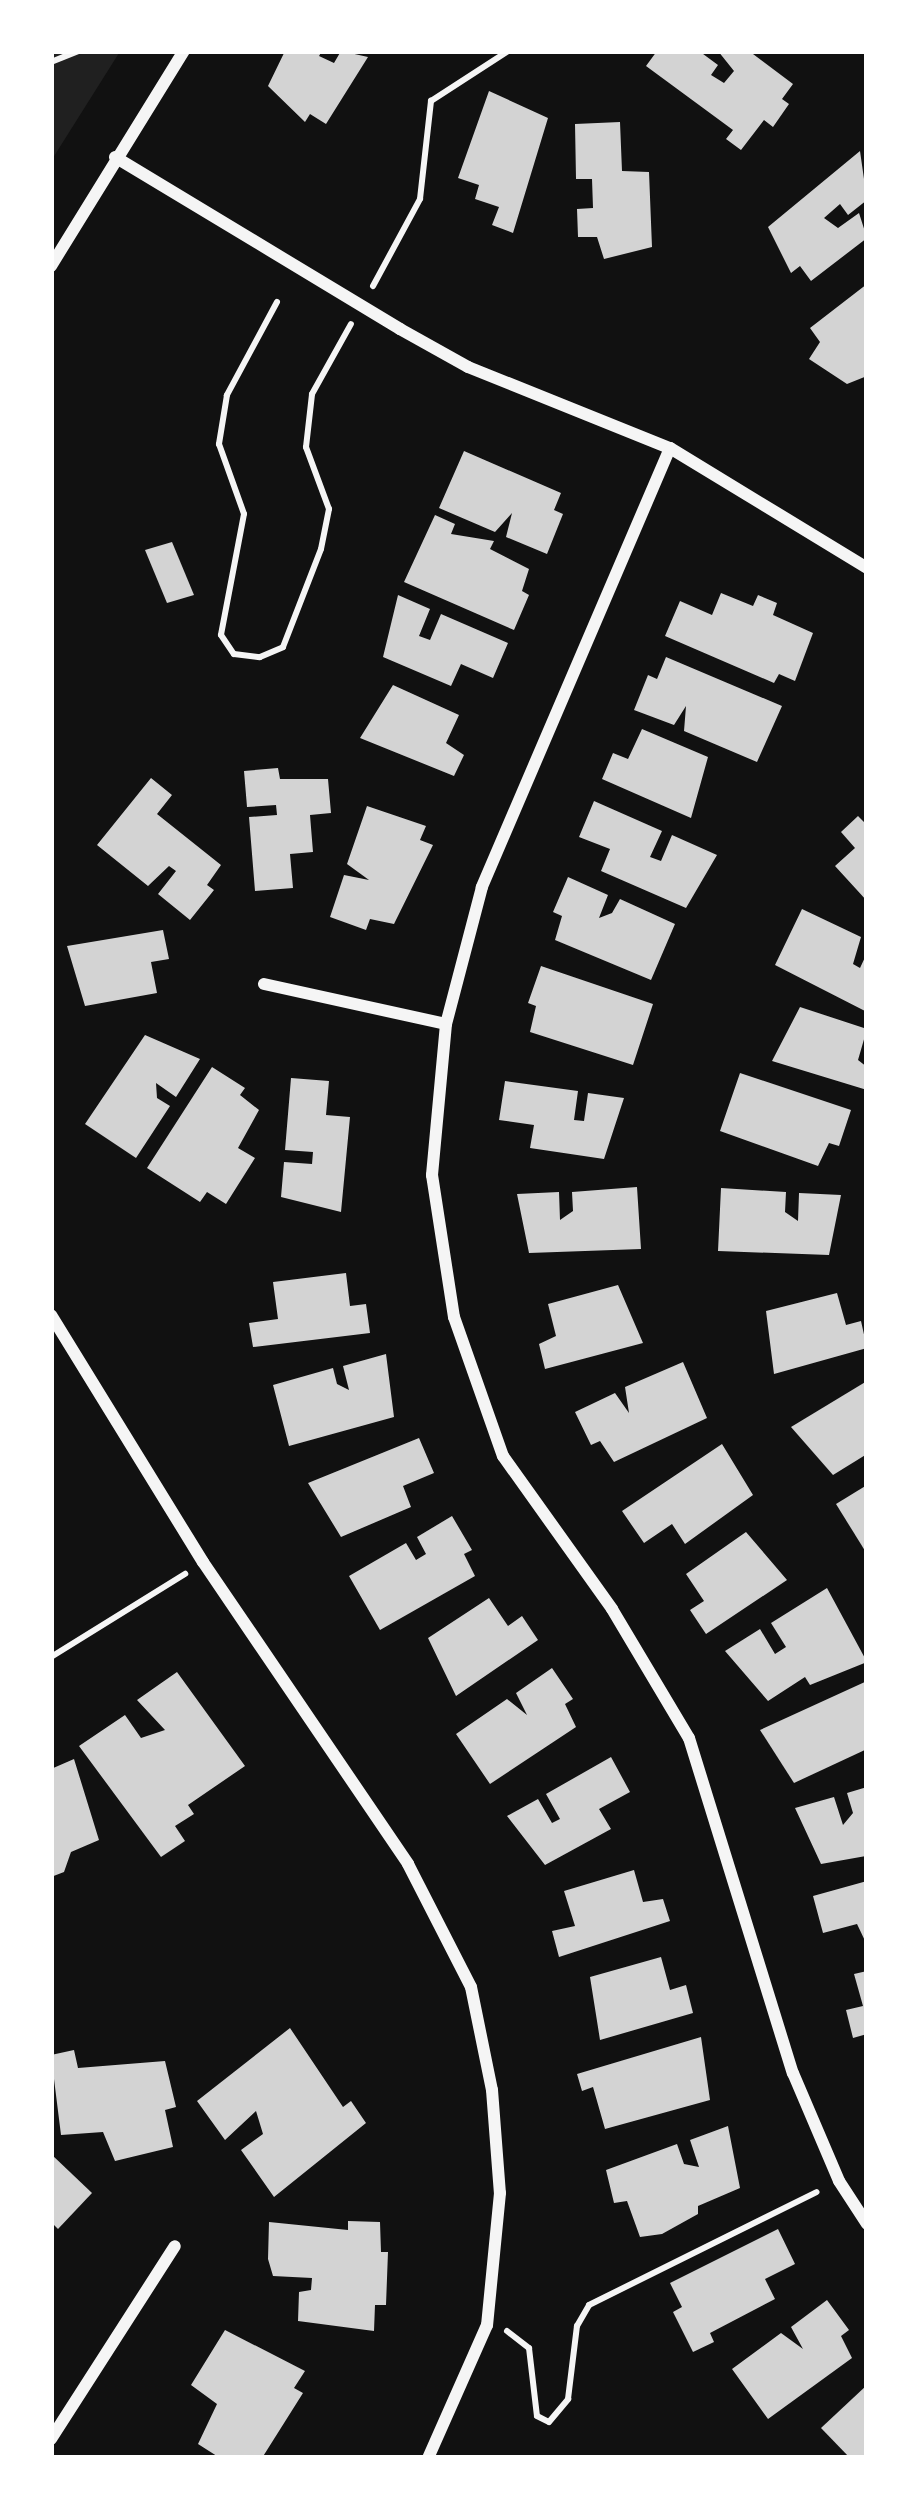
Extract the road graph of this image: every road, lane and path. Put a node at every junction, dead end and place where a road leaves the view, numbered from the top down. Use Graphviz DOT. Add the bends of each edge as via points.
graph roads {
  1 [pos="78,51"];
  2 [pos="184,51"];
  3 [pos="508,51"];
  4 [pos="51,62"];
  5 [pos="115,157"];
  6 [pos="410,220"];
  7 [pos="51,266"];
  8 [pos="277,302"];
  9 [pos="312,394"];
  10 [pos="670,448"];
  11 [pos="867,568"];
  12 [pos="264,984"];
  13 [pos="446,1024"];
  14 [pos="51,1315"];
  15 [pos="203,1562"];
  16 [pos="51,1657"];
  17 [pos="839,2181"];
  18 [pos="867,2224"];
  19 [pos="175,2246"];
  20 [pos="487,2325"];
  21 [pos="51,2439"];
  22 [pos="428,2458"];
  1 -- 4 [label="path"];
  2 -- 5 [label="street"];
  3 -- 6 [label="path" via="431,101 423,184"];
  5 -- 7 [label="street"];
  5 -- 10 [label="street" via="468,367"];
  8 -- 9 [label="path" via="227,394 219,443 244,514 221,635 234,654 260,657 283,647 321,549 329,509 306,447"];
  10 -- 11 [label="street"];
  10 -- 13 [label="street" via="482,887"];
  12 -- 13 [label="street"];
  13 -- 17 [label="street" via="432,1174 454,1317 503,1456 612,1609 689,1738 793,2073"];
  14 -- 15 [label="street"];
  15 -- 16 [label="path"];
  15 -- 20 [label="street" via="408,1864 471,1987 492,2090 500,2193"];
  17 -- 18 [label="street"];
  17 -- 20 [label="path" via="589,2305 577,2326 568,2399 549,2422 537,2416 529,2348 519,2335"];
  19 -- 21 [label="street"];
  20 -- 22 [label="street"];
}
